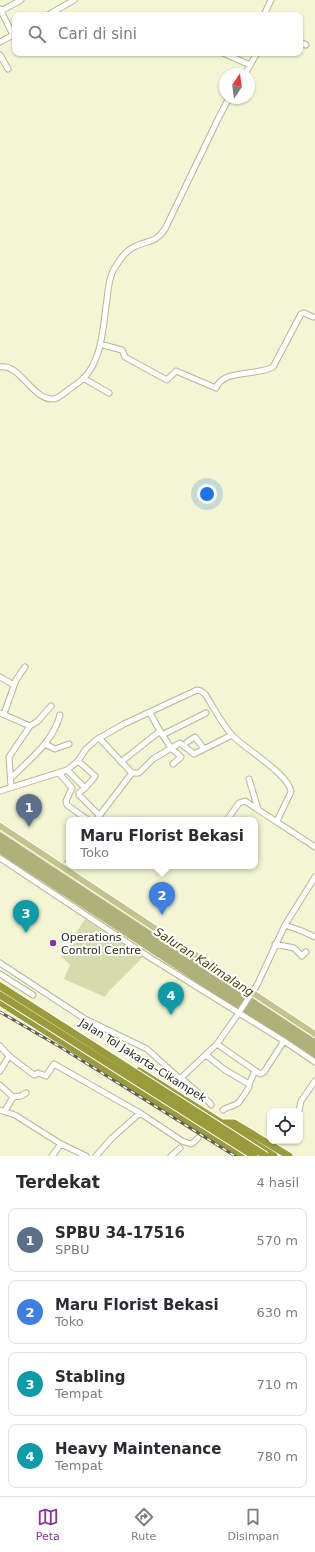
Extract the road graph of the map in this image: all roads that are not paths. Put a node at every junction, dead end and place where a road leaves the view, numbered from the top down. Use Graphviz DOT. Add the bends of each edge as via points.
graph roads {
  1 [pos="21,0"];
  2 [pos="74,0"];
  3 [pos="271,0"];
  4 [pos="0,10"];
  5 [pos="53,12"];
  6 [pos="265,12"];
  7 [pos="12,31"];
  8 [pos="12,35"];
  9 [pos="0,42"];
  10 [pos="303,44"];
  11 [pos="306,45"];
  12 [pos="0,55"];
  13 [pos="230,56"];
  14 [pos="256,56"];
  15 [pos="250,65"];
  16 [pos="248,68"];
  17 [pos="8,69"];
  18 [pos="226,104"];
  19 [pos="313,317"];
  20 [pos="100,344"];
  21 [pos="0,367"];
  22 [pos="83,378"];
  23 [pos="109,393"];
  24 [pos="25,667"];
  25 [pos="0,677"];
  26 [pos="14,685"];
  27 [pos="51,706"];
  28 [pos="2,713"];
  29 [pos="150,713"];
  30 [pos="206,713"];
  31 [pos="60,715"];
  32 [pos="30,726"];
  33 [pos="161,733"];
  34 [pos="232,735"];
  35 [pos="99,738"];
  36 [pos="187,742"];
  37 [pos="45,744"];
  38 [pos="69,744"];
  39 [pos="171,748"];
  40 [pos="204,750"];
  41 [pos="78,761"];
  42 [pos="121,762"];
  43 [pos="173,764"];
  44 [pos="68,770"];
  45 [pos="59,773"];
  46 [pos="132,773"];
  47 [pos="11,778"];
  48 [pos="249,780"];
  49 [pos="11,786"];
  50 [pos="85,788"];
  51 [pos="0,791"];
  52 [pos="258,809"];
  53 [pos="84,817"];
  54 [pos="97,817"];
  55 [pos="99,817"];
  56 [pos="229,817"];
  57 [pos="276,821"];
  58 [pos="0,826"];
  59 [pos="315,846"];
  60 [pos="0,858"];
  61 [pos="66,865"];
  62 [pos="64,868"];
  63 [pos="315,877"];
  64 [pos="285,925"];
  65 [pos="315,937"];
  66 [pos="275,944"];
  67 [pos="306,952"];
  68 [pos="0,963"];
  69 [pos="0,974"];
  70 [pos="0,983"];
  71 [pos="0,986"];
  72 [pos="252,993"];
  73 [pos="33,995"];
  74 [pos="0,996"];
  75 [pos="0,1002"];
  76 [pos="238,1014"];
  77 [pos="315,1034"];
  78 [pos="284,1041"];
  79 [pos="217,1044"];
  80 [pos="0,1046"];
  81 [pos="9,1056"];
  82 [pos="206,1056"];
  83 [pos="315,1062"];
  84 [pos="0,1071"];
  85 [pos="255,1071"];
  86 [pos="181,1078"];
  87 [pos="315,1082"];
  88 [pos="249,1084"];
  89 [pos="0,1085"];
  90 [pos="26,1093"];
  91 [pos="13,1097"];
  92 [pos="211,1105"];
  93 [pos="300,1108"];
  94 [pos="3,1110"];
  95 [pos="223,1110"];
  96 [pos="140,1114"];
  97 [pos="222,1123"];
  98 [pos="198,1138"];
  99 [pos="61,1144"];
  100 [pos="180,1148"];
  101 [pos="79,1155"];
  102 [pos="52,1156"];
  103 [pos="86,1156"];
  104 [pos="96,1156"];
  105 [pos="171,1156"];
  106 [pos="241,1156"];
  107 [pos="254,1156"];
  108 [pos="266,1156"];
  109 [pos="274,1156"];
  110 [pos="289,1156"];
  1 -- 4 [label="street"];
  2 -- 5 [label="street"];
  3 -- 6 [label="street"];
  4 -- 7 [label="street"];
  8 -- 9 [label="street"];
  10 -- 11 [label="street"];
  12 -- 17 [label="street"];
  13 -- 15 [label="street"];
  14 -- 15 [label="street"];
  15 -- 16 [label="street"];
  18 -- 20 [label="street" via="165,230 153,241 130,249 114,269"];
  19 -- 20 [label="street" via="301,314 272,368 224,379 216,388 176,371 167,380 125,357 122,350"];
  20 -- 22 [label="street" via="95,359"];
  21 -- 22 [label="street" via="13,370 36,392 50,399 59,396"];
  22 -- 23 [label="street"];
  24 -- 26 [label="street"];
  25 -- 26 [label="street"];
  26 -- 28 [label="street"];
  27 -- 32 [label="street"];
  28 -- 32 [label="street"];
  29 -- 33 [label="street"];
  29 -- 34 [label="street" via="192,692 201,691"];
  29 -- 35 [label="street"];
  30 -- 33 [label="street"];
  31 -- 37 [label="street"];
  32 -- 47 [label="street" via="9,758"];
  33 -- 39 [label="street"];
  33 -- 42 [label="street"];
  34 -- 40 [label="street"];
  34 -- 57 [label="street" via="284,778 291,790"];
  35 -- 41 [label="street" via="86,749"];
  35 -- 42 [label="street"];
  36 -- 40 [label="street" via="195,737"];
  37 -- 38 [label="street" via="54,749"];
  37 -- 47 [label="street"];
  39 -- 40 [label="street" via="181,743 194,754"];
  39 -- 43 [label="street" via="181,757"];
  39 -- 46 [label="street" via="153,759 139,773"];
  41 -- 44 [label="street"];
  41 -- 50 [label="street" via="94,776"];
  42 -- 46 [label="street"];
  44 -- 45 [label="street"];
  44 -- 50 [label="street"];
  45 -- 49 [label="street"];
  45 -- 53 [label="street" via="72,788 66,801 67,805"];
  46 -- 55 [label="street"];
  47 -- 49 [label="street"];
  48 -- 52 [label="street"];
  49 -- 51 [label="street"];
  50 -- 54 [label="street" via="79,795"];
  52 -- 56 [label="street" via="242,801"];
  52 -- 57 [label="street"];
  57 -- 59 [label="street"];
  58 -- 62 [label="main road"];
  60 -- 76 [label="street"];
  61 -- 62 [label="street"];
  62 -- 72 [label="main road"];
  63 -- 64 [label="street"];
  64 -- 65 [label="street"];
  64 -- 66 [label="street"];
  66 -- 67 [label="street" via="294,948 302,956"];
  66 -- 72 [label="street"];
  68 -- 86 [label="street" via="84,1019 147,1049"];
  69 -- 73 [label="street"];
  70 -- 97 [label="highway, Jalan Tol Jakarta–Cikampek"];
  71 -- 108 [label="highway, bridge"];
  72 -- 76 [label="street"];
  72 -- 77 [label="main road"];
  74 -- 107 [label="highway, bridge"];
  75 -- 106 [label="highway"];
  76 -- 78 [label="street"];
  76 -- 79 [label="street"];
  78 -- 83 [label="street"];
  78 -- 85 [label="street" via="264,1072 260,1074"];
  79 -- 82 [label="street"];
  79 -- 85 [label="street"];
  80 -- 81 [label="street"];
  81 -- 84 [label="street"];
  81 -- 96 [label="street" via="34,1075 38,1073 46,1076 54,1064"];
  82 -- 86 [label="street"];
  82 -- 88 [label="street"];
  85 -- 88 [label="street"];
  86 -- 92 [label="street"];
  87 -- 93 [label="street" via="301,1101"];
  88 -- 95 [label="street" via="237,1104"];
  89 -- 91 [label="street"];
  90 -- 91 [label="street"];
  91 -- 94 [label="street"];
  94 -- 99 [label="street"];
  96 -- 98 [label="street" via="187,1143 193,1143"];
  96 -- 104 [label="street"];
  97 -- 109 [label="highway, Jalan Tol Jakarta–Cikampek"];
  97 -- 110 [label="highway" via="234,1123"];
  99 -- 101 [label="street"];
  99 -- 102 [label="street"];
  100 -- 105 [label="street"];
  101 -- 103 [label="street"];
}
